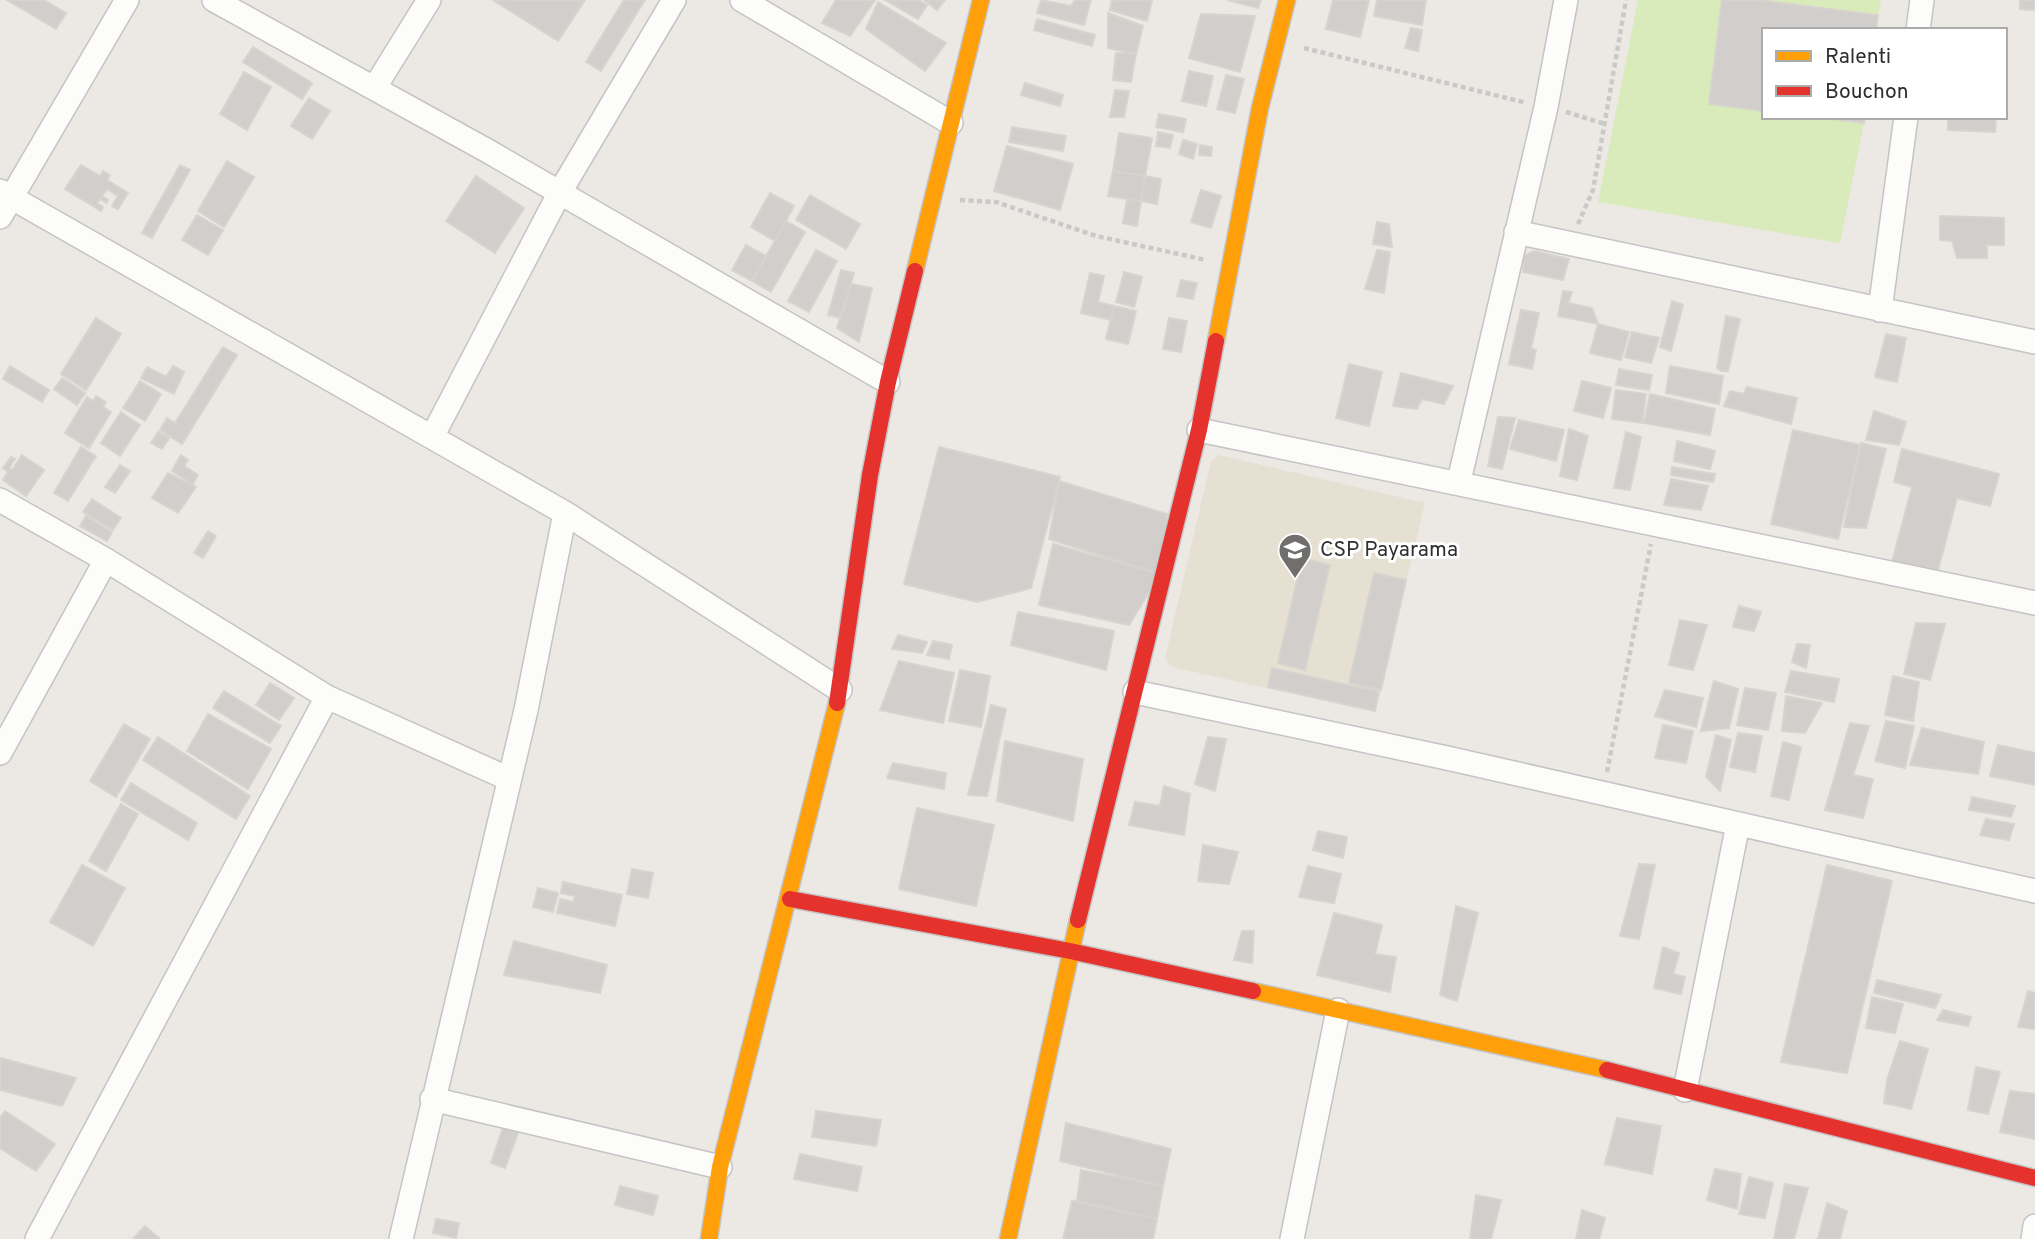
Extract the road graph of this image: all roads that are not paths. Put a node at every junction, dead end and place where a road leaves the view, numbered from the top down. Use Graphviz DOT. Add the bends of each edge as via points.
graph roads {
  1 [pos="127,0"];
  2 [pos="214,0"];
  3 [pos="429,0"];
  4 [pos="674,0"];
  5 [pos="742,0"];
  6 [pos="981,0"];
  7 [pos="1287,0"];
  8 [pos="1566,0"];
  9 [pos="1922,0"];
  10 [pos="1918,28"];
  11 [pos="375,87"];
  12 [pos="1906,119"];
  13 [pos="951,122"];
  14 [pos="560,192"];
  15 [pos="4,202"];
  16 [pos="1516,232"];
  17 [pos="1880,310"];
  18 [pos="2035,342"];
  19 [pos="888,382"];
  20 [pos="1199,430"];
  21 [pos="432,437"];
  22 [pos="1460,481"];
  23 [pos="0,500"];
  24 [pos="565,513"];
  25 [pos="106,561"];
  26 [pos="2035,603"];
  27 [pos="840,690"];
  28 [pos="1135,692"];
  29 [pos="327,696"];
  30 [pos="0,753"];
  31 [pos="509,779"];
  32 [pos="1738,824"];
  33 [pos="2035,891"];
  34 [pos="789,899"];
  35 [pos="1070,951"];
  36 [pos="1338,1010"];
  37 [pos="1685,1090"];
  38 [pos="432,1099"];
  39 [pos="720,1167"];
  40 [pos="2035,1178"];
  41 [pos="2035,1226"];
  42 [pos="37,1239"];
  43 [pos="401,1239"];
  44 [pos="709,1239"];
  45 [pos="1008,1239"];
  46 [pos="1292,1239"];
  47 [pos="2033,1239"];
  1 -- 15 [label="street"];
  2 -- 11 [label="street"];
  3 -- 11 [label="street"];
  4 -- 14 [label="street"];
  5 -- 13 [label="street"];
  6 -- 13 [label="street"];
  7 -- 20 [label="street" via="1260,108"];
  8 -- 16 [label="street"];
  9 -- 10 [label="street"];
  11 -- 14 [label="street"];
  12 -- 17 [label="street"];
  13 -- 19 [label="street"];
  14 -- 19 [label="street"];
  14 -- 21 [label="street"];
  15 -- 21 [label="street"];
  16 -- 17 [label="street"];
  16 -- 22 [label="street"];
  17 -- 18 [label="street"];
  19 -- 27 [label="street"];
  20 -- 22 [label="street"];
  20 -- 28 [label="street"];
  21 -- 24 [label="street"];
  22 -- 26 [label="street" via="1655,526"];
  23 -- 25 [label="street"];
  24 -- 27 [label="street"];
  24 -- 31 [label="street"];
  25 -- 29 [label="street"];
  25 -- 30 [label="street"];
  27 -- 34 [label="street"];
  28 -- 32 [label="street"];
  28 -- 35 [label="street"];
  29 -- 31 [label="street"];
  29 -- 42 [label="street"];
  31 -- 38 [label="street"];
  32 -- 33 [label="street"];
  32 -- 37 [label="street"];
  34 -- 35 [label="street"];
  34 -- 39 [label="street"];
  35 -- 36 [label="street"];
  35 -- 45 [label="street"];
  36 -- 37 [label="street"];
  36 -- 46 [label="street"];
  37 -- 40 [label="street"];
  38 -- 39 [label="street"];
  38 -- 43 [label="street"];
  39 -- 44 [label="street"];
  41 -- 47 [label="street"];
}
